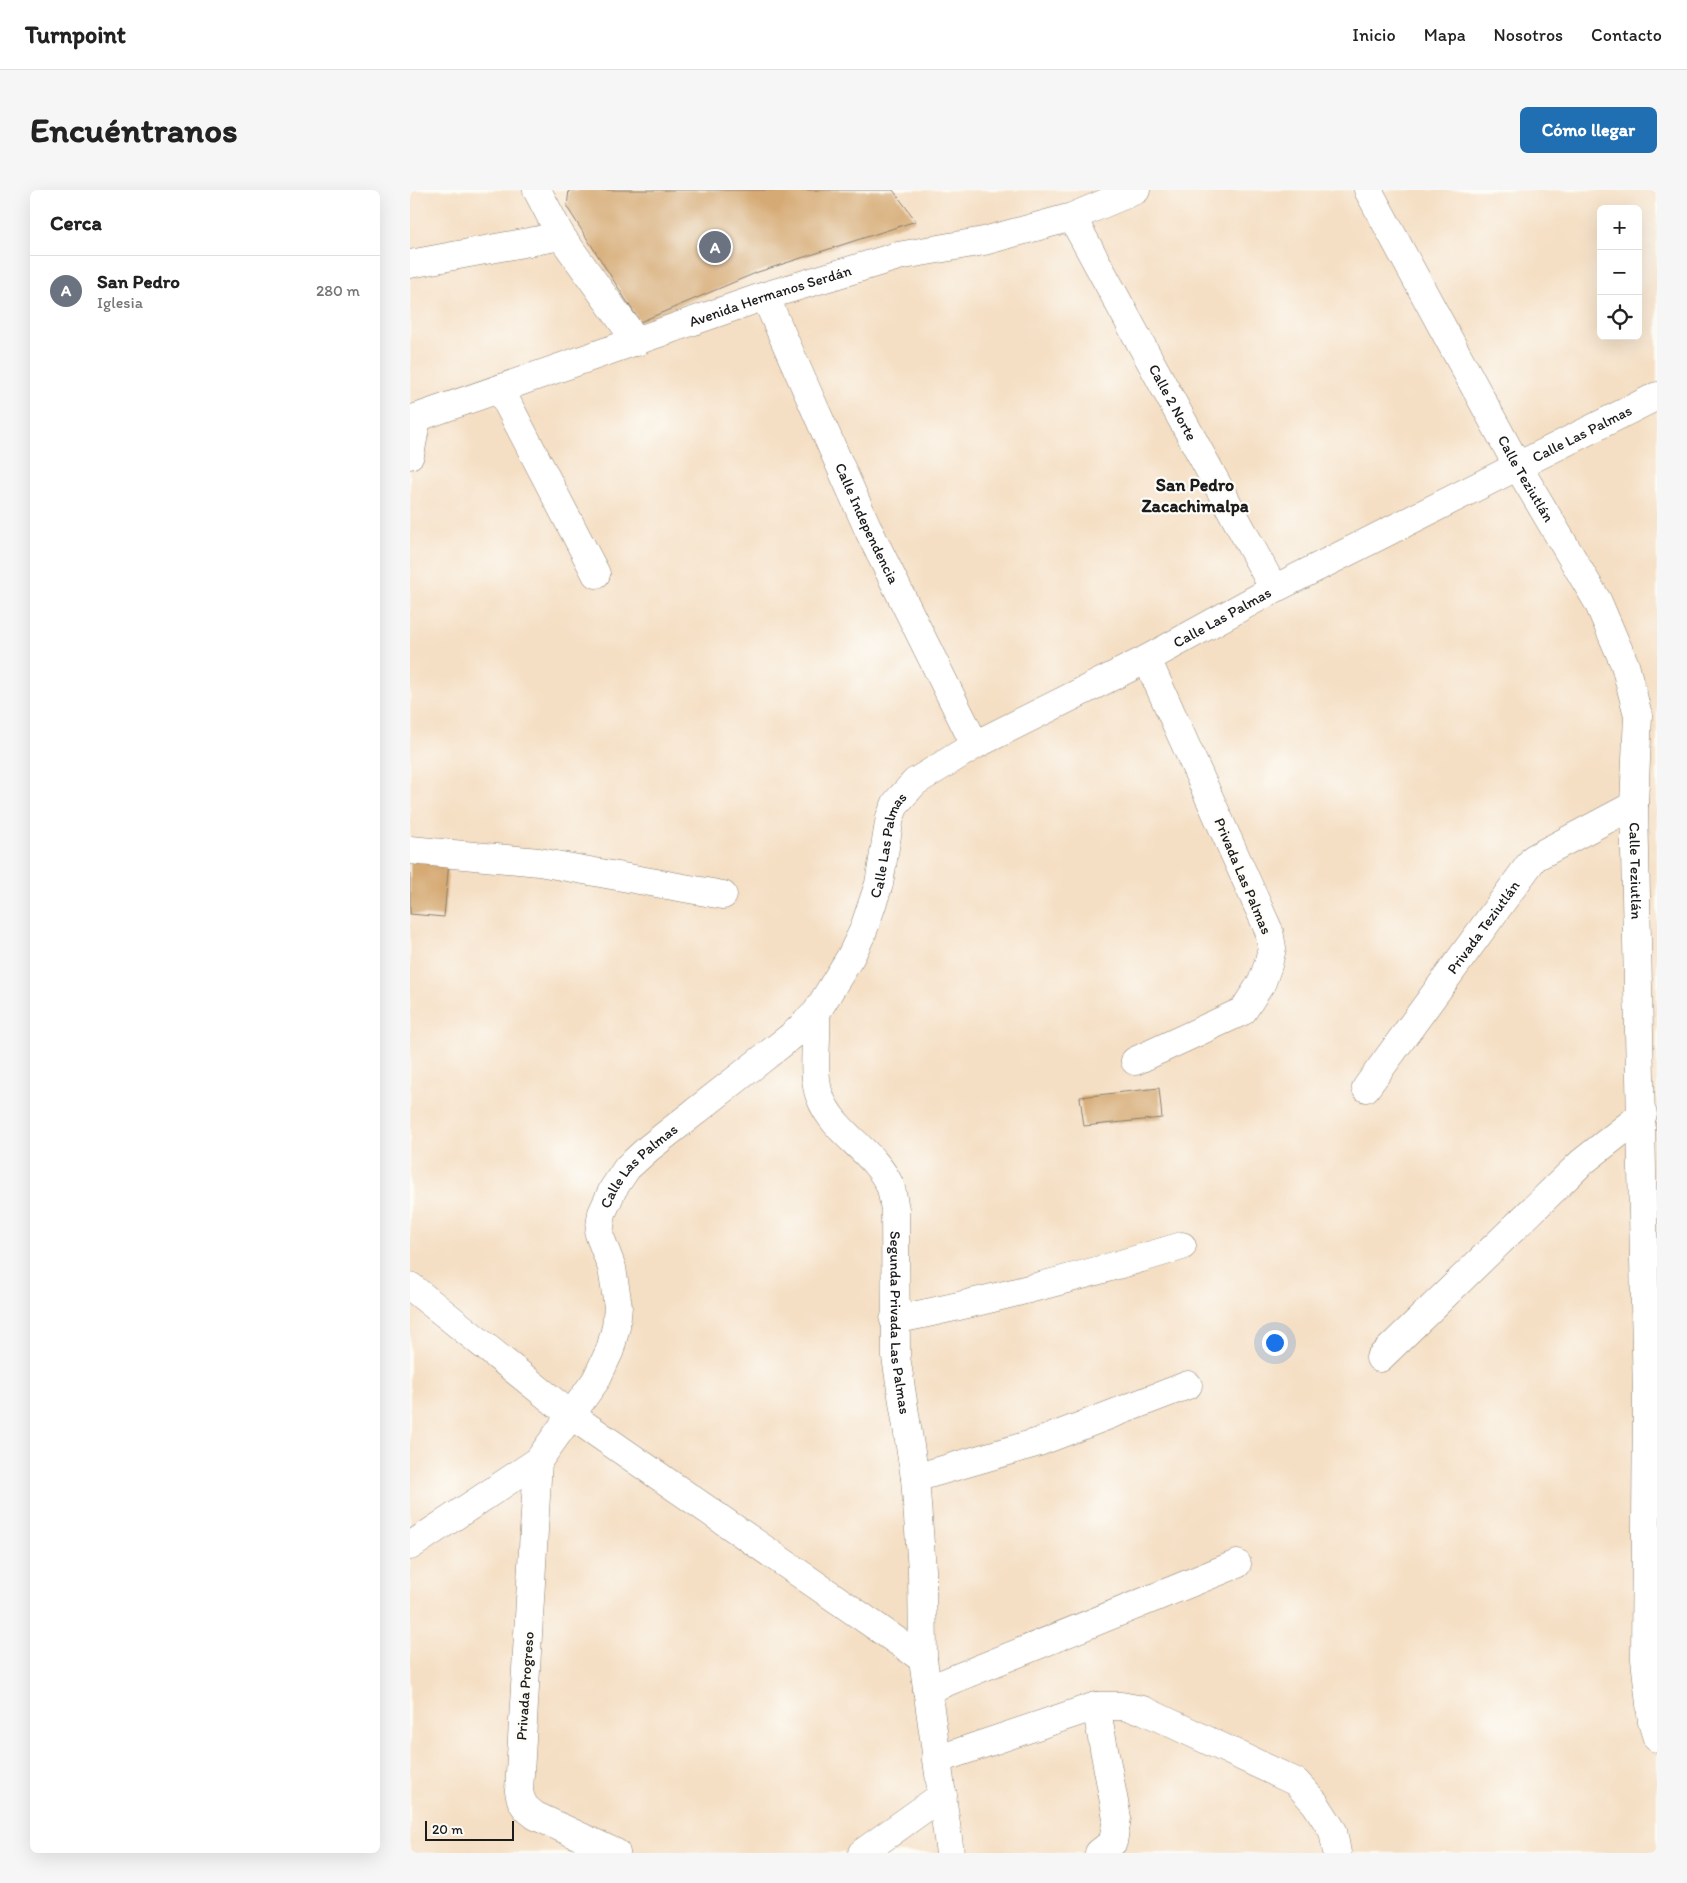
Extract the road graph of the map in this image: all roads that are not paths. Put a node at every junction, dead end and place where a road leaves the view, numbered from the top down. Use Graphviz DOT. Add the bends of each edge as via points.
graph roads {
  1 [pos="536,190"];
  2 [pos="1136,190"];
  3 [pos="1368,190"];
  4 [pos="1072,217"];
  5 [pos="561,236"];
  6 [pos="410,264"];
  7 [pos="765,296"];
  8 [pos="637,342"];
  9 [pos="500,389"];
  10 [pos="1657,396"];
  11 [pos="413,419"];
  12 [pos="410,455"];
  13 [pos="1517,465"];
  14 [pos="596,574"];
  15 [pos="1274,589"];
  16 [pos="1147,659"];
  17 [pos="1648,709"];
  18 [pos="975,745"];
  19 [pos="1634,805"];
  20 [pos="410,850"];
  21 [pos="723,895"];
  22 [pos="816,1013"];
  23 [pos="1135,1061"];
  24 [pos="1366,1088"];
  25 [pos="1642,1114"];
  26 [pos="1182,1246"];
  27 [pos="410,1286"];
  28 [pos="894,1320"];
  29 [pos="1380,1358"];
  30 [pos="1188,1386"];
  31 [pos="572,1416"];
  32 [pos="538,1461"];
  33 [pos="915,1478"];
  34 [pos="410,1546"];
  35 [pos="1237,1564"];
  36 [pos="923,1659"];
  37 [pos="927,1690"];
  38 [pos="1096,1706"];
  39 [pos="1657,1738"];
  40 [pos="936,1760"];
  41 [pos="943,1795"];
  42 [pos="616,1853"];
  43 [pos="862,1853"];
  44 [pos="950,1853"];
  45 [pos="1100,1853"];
  46 [pos="1337,1853"];
  1 -- 5 [label="street"];
  2 -- 4 [label="street, Avenida Hermanos Serdán"];
  3 -- 13 [label="street, Calle Teziutlán"];
  4 -- 7 [label="street, Avenida Hermanos Serdán" via="984,241 898,256"];
  4 -- 15 [label="street, Calle 2 Norte"];
  5 -- 6 [label="street"];
  5 -- 8 [label="street"];
  7 -- 8 [label="street, Avenida Hermanos Serdán"];
  7 -- 18 [label="street, Calle Independencia" via="869,531"];
  8 -- 9 [label="street, Avenida Hermanos Serdán"];
  9 -- 11 [label="street, Avenida Hermanos Serdán"];
  9 -- 14 [label="street"];
  10 -- 13 [label="street, Calle Las Palmas"];
  11 -- 12 [label="street"];
  13 -- 15 [label="street, Calle Las Palmas"];
  13 -- 17 [label="street, Calle Teziutlán" via="1598,602"];
  15 -- 16 [label="street, Calle Las Palmas"];
  16 -- 18 [label="street, Calle Las Palmas"];
  16 -- 23 [label="street, Privada Las Palmas" via="1269,931 1272,948 1262,982 1242,1011"];
  17 -- 19 [label="street, Calle Teziutlán"];
  18 -- 22 [label="street, Calle Las Palmas" via="916,782 896,804 890,817 879,884 863,931 837,982"];
  19 -- 24 [label="street, Privada Teziutlán" via="1534,858"];
  19 -- 25 [label="street, Calle Teziutlán"];
  20 -- 21 [label="street" via="539,862"];
  22 -- 28 [label="street, Segunda Privada Las Palmas" via="816,1086 820,1098 839,1127 874,1160 891,1188 895,1209"];
  22 -- 31 [label="street, Calle Las Palmas" via="649,1148 628,1168 613,1189 602,1213 599,1234 612,1268 618,1306 616,1327 610,1350 596,1380"];
  25 -- 29 [label="street" via="1581,1163"];
  25 -- 39 [label="street, Calle Teziutlán" via="1647,1395 1645,1659 1652,1722"];
  26 -- 28 [label="street" via="1051,1285"];
  27 -- 31 [label="street"];
  28 -- 33 [label="street, Segunda Privada Las Palmas" via="899,1389"];
  30 -- 33 [label="street" via="1039,1442"];
  31 -- 32 [label="street, Calle Las Palmas"];
  31 -- 36 [label="street"];
  32 -- 34 [label="street, Calle Las Palmas"];
  32 -- 42 [label="street, Privada Progreso" via="519,1780 521,1801 536,1816"];
  33 -- 36 [label="street, Segunda Privada Las Palmas" via="922,1570"];
  35 -- 37 [label="street"];
  36 -- 37 [label="street, Segunda Privada Las Palmas"];
  37 -- 40 [label="street, Segunda Privada Las Palmas"];
  38 -- 40 [label="street"];
  38 -- 45 [label="street" via="1117,1818 1113,1842"];
  38 -- 46 [label="street" via="1143,1710 1296,1782 1315,1803 1333,1831"];
  40 -- 41 [label="street, Segunda Privada Las Palmas"];
  41 -- 43 [label="street"];
  41 -- 44 [label="street, Segunda Privada Las Palmas"];
}
